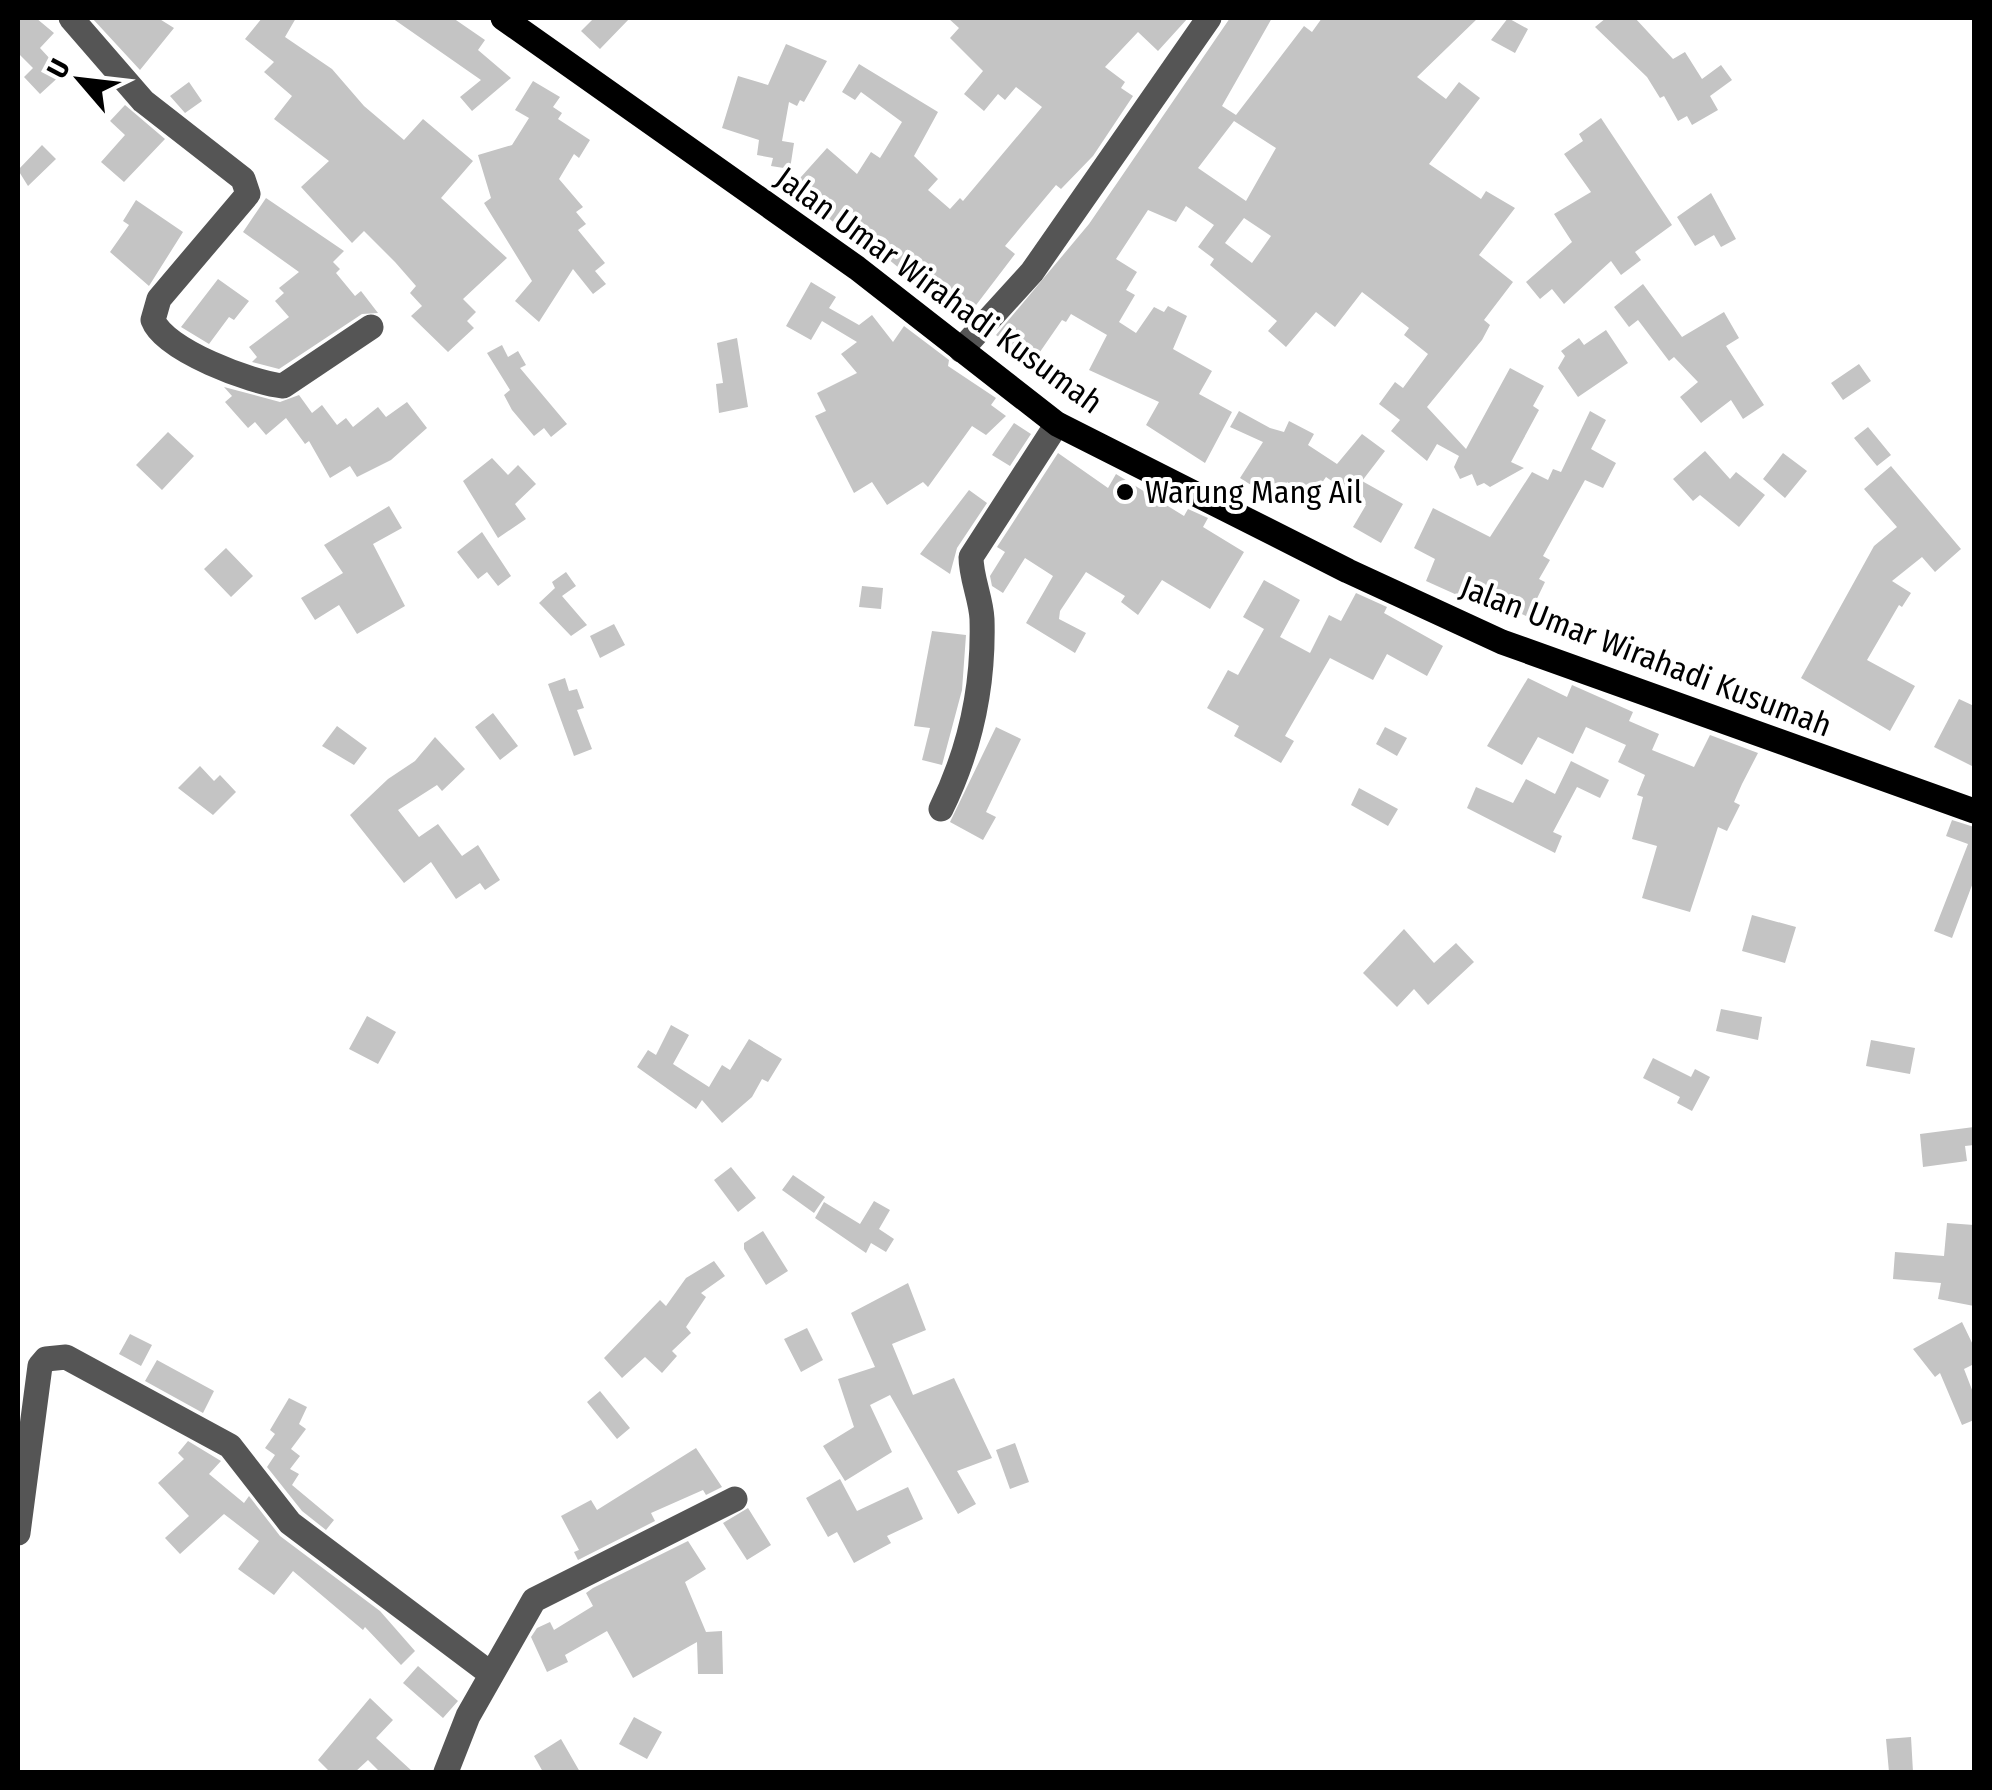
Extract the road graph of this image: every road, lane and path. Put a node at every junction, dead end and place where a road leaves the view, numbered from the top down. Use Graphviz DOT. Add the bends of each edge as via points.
graph roads {
  1 [pos="71,18"];
  2 [pos="503,18"];
  3 [pos="1209,18"];
  4 [pos="371,327"];
  5 [pos="961,350"];
  6 [pos="1058,424"];
  7 [pos="941,808"];
  8 [pos="1974,811"];
  9 [pos="735,1498"];
  10 [pos="18,1533"];
  11 [pos="491,1674"];
  12 [pos="446,1772"];
  1 -- 4 [label="street" via="144,101 243,179 248,194 159,299 153,320 165,340 283,386"];
  2 -- 5 [label="main road, Jalan Umar Wirahadi Kusumah" via="857,268"];
  3 -- 5 [label="street" via="1032,272"];
  5 -- 6 [label="main road, Jalan Umar Wirahadi Kusumah"];
  6 -- 7 [label="street" via="971,558 982,618 977,700 965,757"];
  6 -- 8 [label="main road, Jalan Umar Wirahadi Kusumah" via="1502,642"];
  9 -- 11 [label="street" via="534,1600"];
  10 -- 11 [label="street" via="40,1366 66,1357 230,1446 290,1523"];
  11 -- 12 [label="street"];
}
